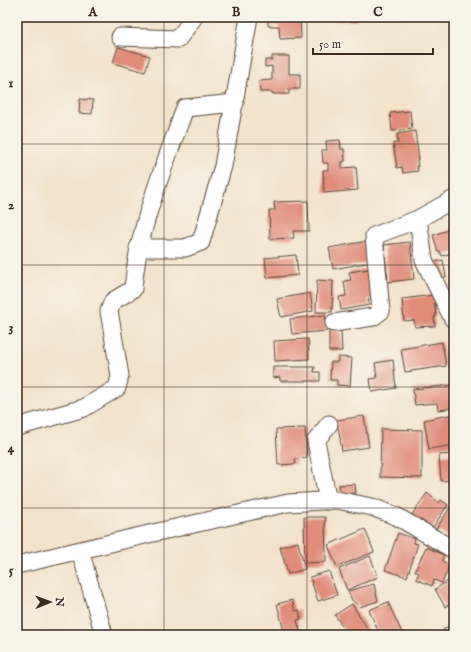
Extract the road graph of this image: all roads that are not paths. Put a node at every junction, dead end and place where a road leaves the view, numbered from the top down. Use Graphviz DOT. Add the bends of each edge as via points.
graph roads {
  1 [pos="194,17"];
  2 [pos="249,17"];
  3 [pos="120,37"];
  4 [pos="234,102"];
  5 [pos="454,199"];
  6 [pos="418,220"];
  7 [pos="138,248"];
  8 [pos="454,321"];
  9 [pos="334,323"];
  10 [pos="329,424"];
  11 [pos="17,426"];
  12 [pos="328,501"];
  13 [pos="80,550"];
  14 [pos="454,550"];
  15 [pos="17,565"];
  16 [pos="104,635"];
  1 -- 3 [label="street" via="178,39"];
  2 -- 4 [label="street"];
  4 -- 7 [label="street" via="185,108 146,216"];
  4 -- 7 [label="street" via="224,166 202,242 185,248"];
  5 -- 6 [label="street"];
  6 -- 8 [label="street" via="424,260"];
  6 -- 9 [label="street" via="374,236 381,311 373,317"];
  7 -- 11 [label="street" via="133,289 113,301 109,311 120,376 117,388 84,408"];
  10 -- 12 [label="street" via="316,441"];
  12 -- 13 [label="street" via="288,503"];
  12 -- 14 [label="street" via="337,500 372,507 396,516"];
  13 -- 15 [label="street"];
  13 -- 16 [label="street"];
}
